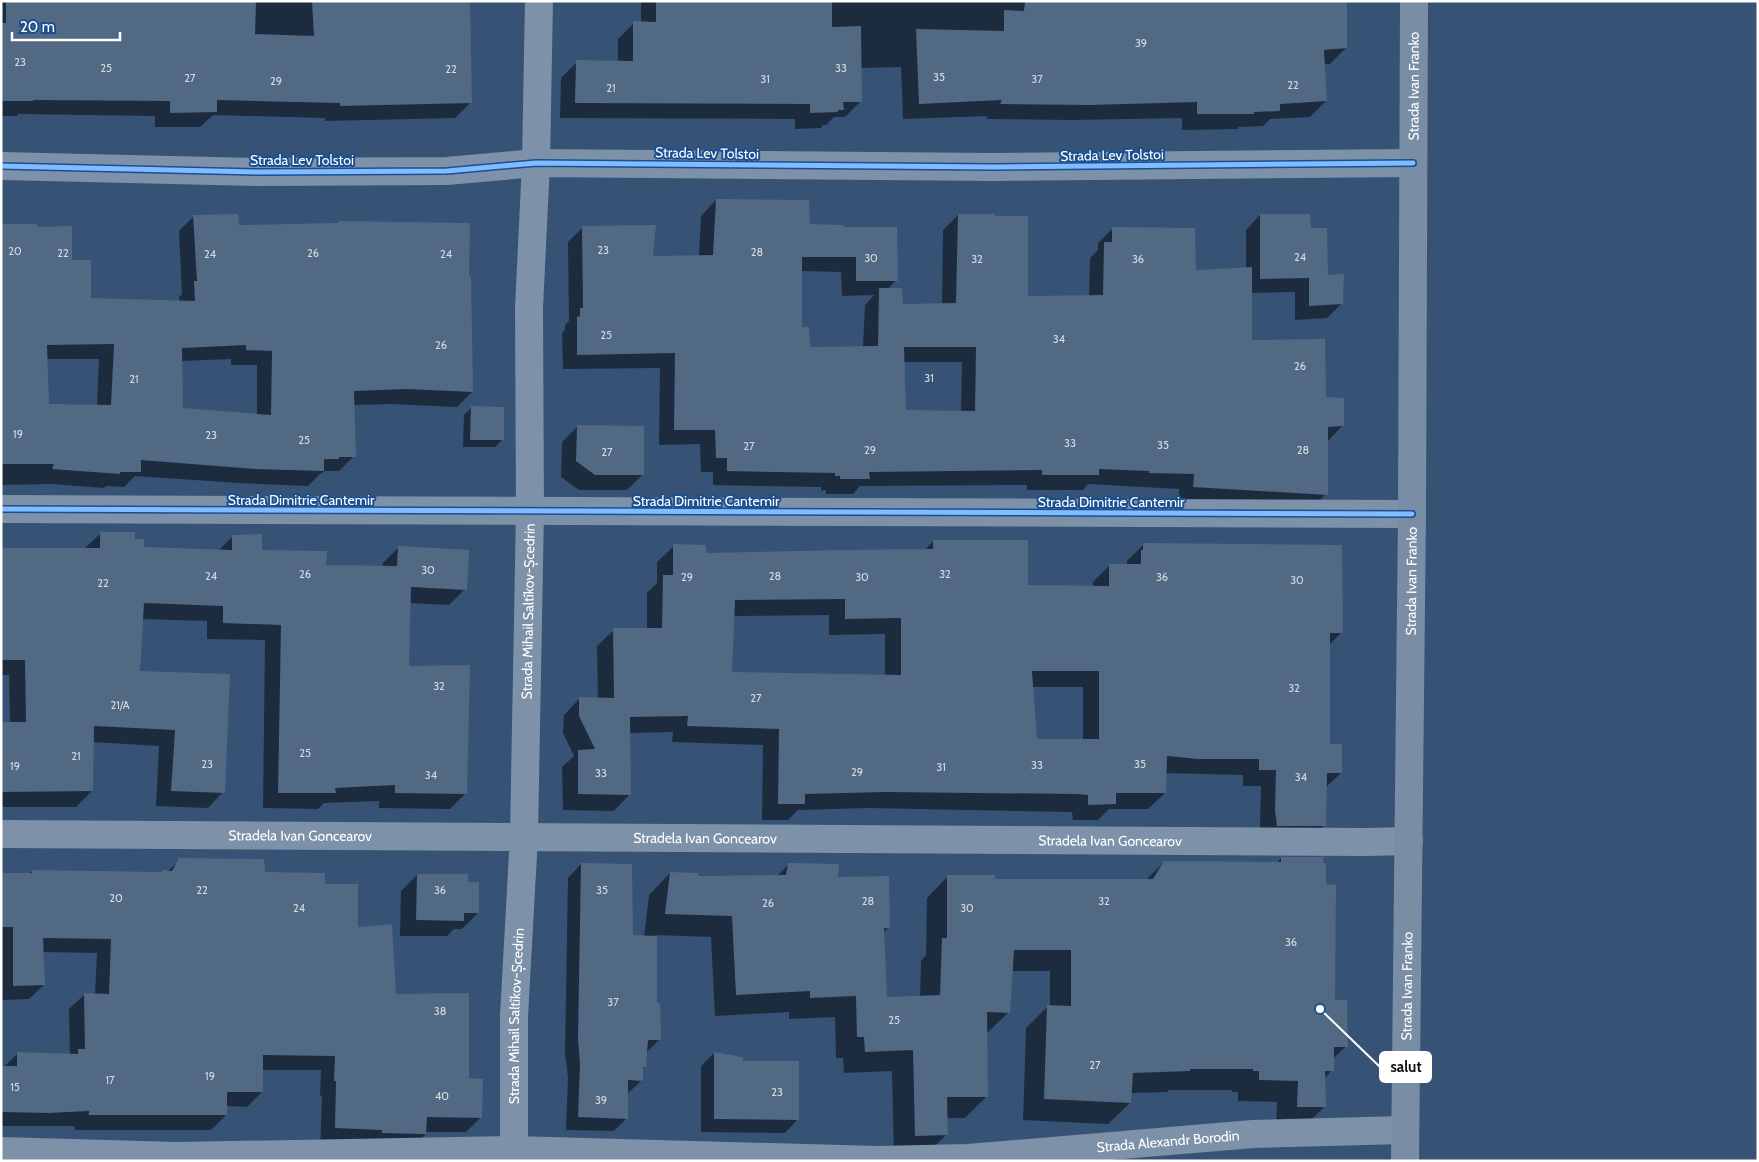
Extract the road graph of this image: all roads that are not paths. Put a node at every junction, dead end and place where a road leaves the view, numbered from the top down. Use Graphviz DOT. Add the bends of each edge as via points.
graph roads {
  1 [pos="539,1"];
  2 [pos="1414,1"];
  3 [pos="536,163"];
  4 [pos="1413,163"];
  5 [pos="1,166"];
  6 [pos="1,509"];
  7 [pos="530,511"];
  8 [pos="1412,514"];
  9 [pos="1,834"];
  10 [pos="524,836"];
  11 [pos="1409,841"];
  12 [pos="1405,1130"];
  13 [pos="1,1151"];
  14 [pos="514,1155"];
  15 [pos="1405,1161"];
  1 -- 3 [label="street, Strada Mihail Saltîkov-Șcedrin"];
  2 -- 4 [label="main road, Strada Ivan Franko"];
  3 -- 4 [label="street, Strada Lev Tolstoi" via="994,167"];
  3 -- 5 [label="street, Strada Lev Tolstoi" via="447,171 259,172"];
  3 -- 7 [label="street, Strada Mihail Saltîkov-Șcedrin" via="529,308"];
  4 -- 8 [label="main road, Strada Ivan Franko"];
  6 -- 7 [label="street, Strada Dimitrie Cantemir"];
  7 -- 8 [label="street, Strada Dimitrie Cantemir"];
  7 -- 10 [label="street, Strada Mihail Saltîkov-Șcedrin"];
  8 -- 11 [label="main road, Strada Ivan Franko"];
  9 -- 10 [label="street, Stradela Ivan Goncearov"];
  10 -- 11 [label="street, Stradela Ivan Goncearov"];
  10 -- 14 [label="street, Strada Mihail Saltîkov-Șcedrin" via="514,1016"];
  11 -- 12 [label="main road, Strada Ivan Franko"];
  12 -- 14 [label="street, Strada Alexandr Borodin" via="1253,1134 950,1159"];
  12 -- 15 [label="main road, Strada Ivan Franko"];
  13 -- 14 [label="street, Strada Alexandr Borodin" via="177,1156"];
}
